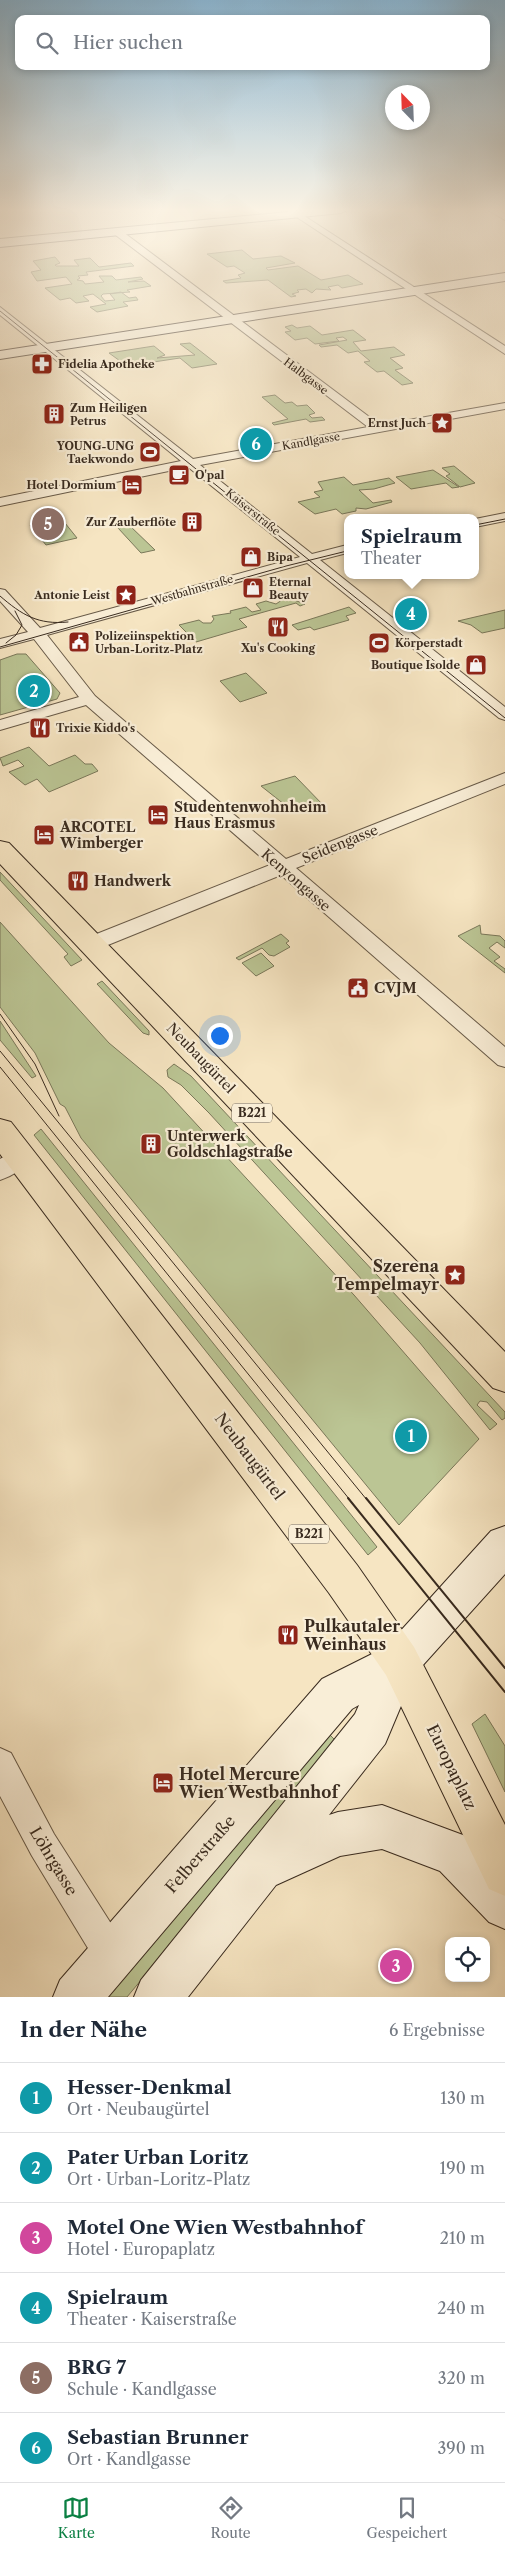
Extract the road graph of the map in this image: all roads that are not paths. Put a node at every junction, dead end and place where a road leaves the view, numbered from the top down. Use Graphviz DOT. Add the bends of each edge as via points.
graph roads {
  1 [pos="211,303"];
  2 [pos="330,303"];
  3 [pos="431,303"];
  4 [pos="0,310"];
  5 [pos="230,318"];
  6 [pos="48,346"];
  7 [pos="505,351"];
  8 [pos="0,355"];
  9 [pos="505,406"];
  10 [pos="378,429"];
  11 [pos="190,463"];
  12 [pos="0,502"];
  13 [pos="505,517"];
  14 [pos="479,522"];
  15 [pos="344,550"];
  16 [pos="309,557"];
  17 [pos="0,594"];
  18 [pos="37,633"];
  19 [pos="0,644"];
  20 [pos="89,699"];
  21 [pos="505,715"];
  22 [pos="0,724"];
  23 [pos="505,778"];
  24 [pos="0,849"];
  25 [pos="282,867"];
  26 [pos="91,944"];
  27 [pos="505,1059"];
  28 [pos="7,1153"];
  29 [pos="505,1376"];
  30 [pos="505,1545"];
  31 [pos="400,1661"];
  32 [pos="0,1764"];
  33 [pos="262,1867"];
  34 [pos="505,1873"];
  35 [pos="505,1906"];
  36 [pos="112,1956"];
  37 [pos="77,1997"];
  38 [pos="158,1997"];
  1 -- 5 [label="street, Halbgasse"];
  2 -- 5 [label="main road"];
  3 -- 7 [label="street"];
  4 -- 6 [label="street, Kaiserstraße"];
  5 -- 6 [label="main road"];
  5 -- 10 [label="street, Halbgasse"];
  6 -- 8 [label="main road"];
  6 -- 11 [label="street, Kaiserstraße"];
  9 -- 10 [label="street, Kandlgasse"];
  10 -- 11 [label="street, Kandlgasse"];
  11 -- 12 [label="street, Kandlgasse"];
  11 -- 16 [label="street, Kaiserstraße"];
  13 -- 14 [label="street"];
  15 -- 16 [label="street, Westbahnstraße"];
  16 -- 18 [label="street, Westbahnstraße"];
  16 -- 21 [label="street, Kaiserstraße"];
  17 -- 18 [label="street, Kenyongasse"];
  18 -- 19 [label="street, Westbahnstraße"];
  18 -- 20 [label="street, Kenyongasse"];
  20 -- 22 [label="street"];
  20 -- 25 [label="street, Kenyongasse"];
  23 -- 25 [label="street, Seidengasse"];
  24 -- 26 [label="main road, Neubaugürtel / B221"];
  25 -- 26 [label="street, Seidengasse"];
  25 -- 27 [label="street, Kenyongasse"];
  26 -- 29 [label="main road, Neubaugürtel / B221"];
  28 -- 31 [label="main road, Neubaugürtel / B221" via="343,1579"];
  30 -- 31 [label="main road"];
  31 -- 33 [label="main road" via="370,1729"];
  31 -- 34 [label="main road, Europaplatz / B221"];
  31 -- 36 [label="main road, Felberstraße" via="337,1694"];
  32 -- 36 [label="street, Löhrgasse" via="43,1844"];
  33 -- 35 [label="main road" via="338,1834 382,1826 455,1854"];
  33 -- 38 [label="main road"];
  36 -- 37 [label="main road, Felberstraße"];
}
